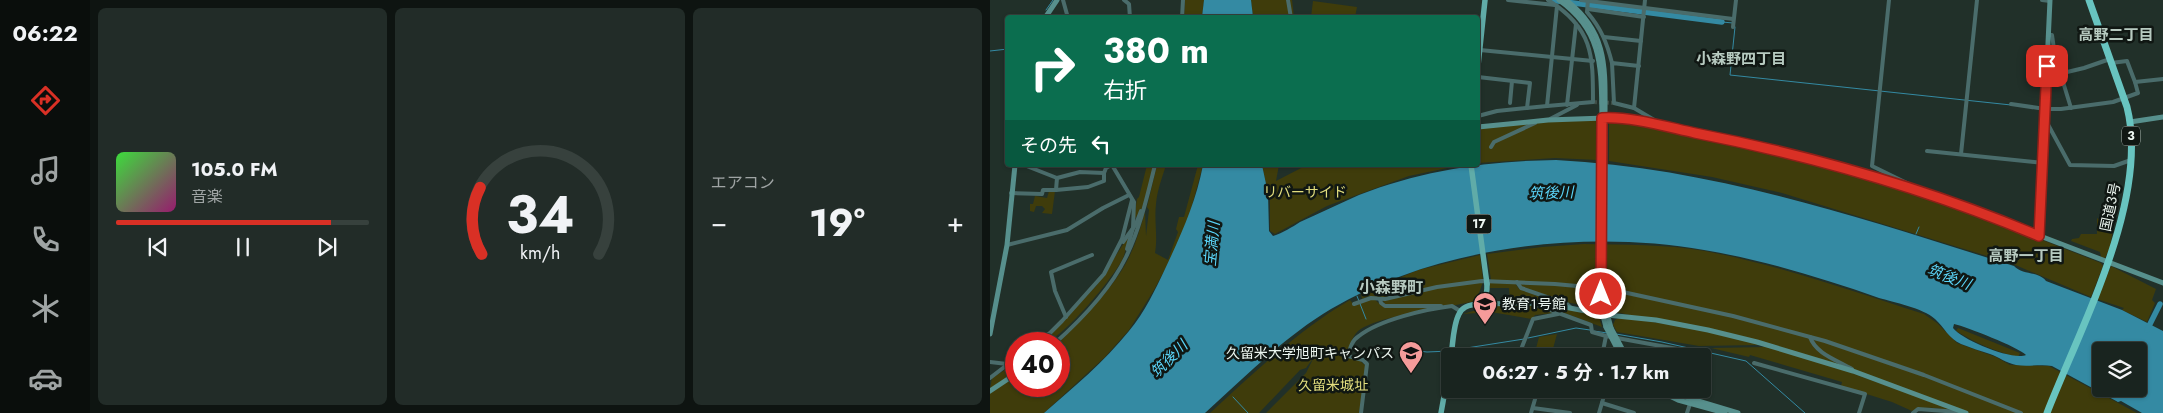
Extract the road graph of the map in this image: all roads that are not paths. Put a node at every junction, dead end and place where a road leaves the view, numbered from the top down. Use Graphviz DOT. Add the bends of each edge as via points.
graph roads {
  1 [pos="1056,0"];
  2 [pos="1063,0"];
  3 [pos="1124,0"];
  4 [pos="1183,0"];
  5 [pos="1288,0"];
  6 [pos="1485,0"];
  7 [pos="1508,0"];
  8 [pos="1548,0"];
  9 [pos="1582,0"];
  10 [pos="1645,0"];
  11 [pos="1736,0"];
  12 [pos="1890,0"];
  13 [pos="1977,0"];
  14 [pos="2042,0"];
  15 [pos="2050,0"];
  16 [pos="2089,0"];
  17 [pos="1562,1"];
  18 [pos="1588,1"];
  19 [pos="1588,9"];
  20 [pos="1644,9"];
  21 [pos="1048,15"];
  22 [pos="1067,15"];
  23 [pos="1130,15"];
  24 [pos="1182,15"];
  25 [pos="1290,15"];
  26 [pos="1644,17"];
  27 [pos="1733,19"];
  28 [pos="1576,24"];
  29 [pos="1733,26"];
  30 [pos="2048,35"];
  31 [pos="1604,37"];
  32 [pos="1641,41"];
  33 [pos="1480,50"];
  34 [pos="1552,57"];
  35 [pos="1572,60"];
  36 [pos="1593,61"];
  37 [pos="2110,61"];
  38 [pos="1612,63"];
  39 [pos="1639,66"];
  40 [pos="2060,74"];
  41 [pos="1480,77"];
  42 [pos="2046,77"];
  43 [pos="2163,79"];
  44 [pos="1512,81"];
  45 [pos="2135,82"];
  46 [pos="2124,98"];
  47 [pos="1510,103"];
  48 [pos="1579,103"];
  49 [pos="2011,104"];
  50 [pos="1567,105"];
  51 [pos="1547,106"];
  52 [pos="1527,108"];
  53 [pos="1634,108"];
  54 [pos="2071,108"];
  55 [pos="2045,109"];
  56 [pos="1480,115"];
  57 [pos="2163,117"];
  58 [pos="2045,119"];
  59 [pos="1548,120"];
  60 [pos="1604,120"];
  61 [pos="1540,121"];
  62 [pos="2130,122"];
  63 [pos="1480,127"];
  64 [pos="1666,127"];
  65 [pos="1491,147"];
  66 [pos="1927,151"];
  67 [pos="1961,154"];
  68 [pos="2132,160"];
  69 [pos="2043,163"];
  70 [pos="1015,167"];
  71 [pos="1029,167"];
  72 [pos="1108,167"];
  73 [pos="1113,167"];
  74 [pos="1155,167"];
  75 [pos="1471,167"];
  76 [pos="1104,173"];
  77 [pos="1057,178"];
  78 [pos="1056,190"];
  79 [pos="1918,190"];
  80 [pos="1011,193"];
  81 [pos="1130,198"];
  82 [pos="1145,208"];
  83 [pos="1133,228"];
  84 [pos="2039,236"];
  85 [pos="1007,244"];
  86 [pos="1118,250"];
  87 [pos="1092,255"];
  88 [pos="1126,256"];
  89 [pos="2108,263"];
  90 [pos="1517,282"];
  91 [pos="2163,283"];
  92 [pos="1380,299"];
  93 [pos="1481,303"];
  94 [pos="1354,304"];
  95 [pos="1532,304"];
  96 [pos="1447,307"];
  97 [pos="1571,308"];
  98 [pos="1460,311"];
  99 [pos="1605,313"];
  100 [pos="1559,314"];
  101 [pos="1066,317"];
  102 [pos="1608,328"];
  103 [pos="1051,332"];
  104 [pos="1066,332"];
  105 [pos="990,334"];
  106 [pos="1606,336"];
  107 [pos="1810,337"];
  108 [pos="1452,348"];
  109 [pos="1523,348"];
  110 [pos="1604,348"];
  111 [pos="1617,348"];
  112 [pos="1621,348"];
  113 [pos="1672,348"];
  114 [pos="990,362"];
  115 [pos="1754,362"];
  116 [pos="1005,364"];
  117 [pos="1005,366"];
  118 [pos="1858,373"];
  119 [pos="990,378"];
  120 [pos="1005,380"];
  121 [pos="990,391"];
  122 [pos="1444,398"];
  123 [pos="1604,398"];
  124 [pos="1678,398"];
  125 [pos="1684,398"];
  126 [pos="1692,398"];
  127 [pos="1691,401"];
  128 [pos="1602,404"];
  129 [pos="1532,410"];
  130 [pos="1860,412"];
  131 [pos="1361,413"];
  132 [pos="1441,413"];
  133 [pos="1570,413"];
  134 [pos="1598,413"];
  135 [pos="1634,413"];
  136 [pos="1687,413"];
  137 [pos="1725,413"];
  138 [pos="1738,413"];
  139 [pos="1913,413"];
  140 [pos="1966,413"];
  141 [pos="2021,413"];
  142 [pos="2047,413"];
  1 -- 21 [label="street"];
  2 -- 22 [label="street"];
  3 -- 23 [label="street" via="1129,4"];
  4 -- 24 [label="street"];
  5 -- 25 [label="street"];
  6 -- 33 [label="main road"];
  7 -- 17 [label="street"];
  8 -- 17 [label="street"];
  9 -- 18 [label="street"];
  10 -- 20 [label="street"];
  11 -- 27 [label="street"];
  12 -- 79 [label="street" via="1872,166"];
  13 -- 67 [label="street"];
  14 -- 15 [label="street"];
  15 -- 30 [label="street"];
  16 -- 37 [label="highway, 国道3号 / 3"];
  17 -- 28 [label="street"];
  17 -- 34 [label="street"];
  17 -- 60 [label="street" via="1571,6 1588,30 1598,53"];
  18 -- 19 [label="street"];
  18 -- 20 [label="street"];
  19 -- 26 [label="street"];
  19 -- 31 [label="street"];
  20 -- 26 [label="street"];
  20 -- 27 [label="street"];
  26 -- 32 [label="street"];
  27 -- 29 [label="street"];
  28 -- 35 [label="street"];
  28 -- 36 [label="street" via="1586,38"];
  30 -- 40 [label="street" via="2052,35"];
  30 -- 42 [label="street"];
  31 -- 32 [label="street"];
  31 -- 38 [label="street"];
  32 -- 39 [label="street"];
  33 -- 34 [label="street"];
  34 -- 35 [label="street"];
  34 -- 51 [label="street"];
  35 -- 36 [label="street"];
  35 -- 50 [label="street"];
  36 -- 48 [label="street" via="1593,102"];
  37 -- 40 [label="street"];
  37 -- 45 [label="street" via="2128,61"];
  37 -- 46 [label="highway, 国道3号 / 3"];
  38 -- 39 [label="street"];
  38 -- 53 [label="street" via="1614,103"];
  39 -- 53 [label="street"];
  40 -- 42 [label="street"];
  40 -- 54 [label="street"];
  41 -- 44 [label="street"];
  42 -- 55 [label="street"];
  43 -- 45 [label="street"];
  44 -- 47 [label="street"];
  44 -- 52 [label="street" via="1530,83"];
  45 -- 46 [label="street" via="2138,93"];
  46 -- 54 [label="street"];
  46 -- 62 [label="highway, 国道3号 / 3"];
  48 -- 50 [label="street"];
  48 -- 59 [label="street"];
  49 -- 55 [label="street"];
  50 -- 51 [label="street"];
  51 -- 52 [label="street"];
  52 -- 56 [label="street"];
  53 -- 64 [label="street"];
  54 -- 55 [label="street"];
  55 -- 58 [label="street"];
  57 -- 62 [label="street"];
  58 -- 68 [label="street" via="2070,165 2114,166"];
  58 -- 69 [label="street"];
  59 -- 60 [label="street"];
  59 -- 61 [label="street"];
  60 -- 64 [label="street"];
  60 -- 99 [label="street, bridge"];
  61 -- 63 [label="street"];
  61 -- 65 [label="street" via="1494,142"];
  62 -- 68 [label="highway, 国道3号 / 3"];
  64 -- 79 [label="street" via="1772,149"];
  66 -- 67 [label="street"];
  67 -- 69 [label="street"];
  68 -- 89 [label="highway, 国道3号 / 3"];
  69 -- 84 [label="street"];
  70 -- 80 [label="street"];
  71 -- 77 [label="street"];
  72 -- 76 [label="street"];
  73 -- 81 [label="street"];
  74 -- 82 [label="street"];
  75 -- 93 [label="main road, 17, bridge" via="1487,284 1486,297"];
  76 -- 77 [label="street" via="1080,172"];
  76 -- 78 [label="street" via="1104,181 1092,186"];
  77 -- 78 [label="street"];
  78 -- 80 [label="street" via="1043,190 1042,194"];
  79 -- 84 [label="street"];
  80 -- 85 [label="street"];
  81 -- 83 [label="street" via="1134,202"];
  81 -- 85 [label="street" via="1103,208 1067,230"];
  81 -- 86 [label="street" via="1128,220"];
  82 -- 83 [label="street"];
  82 -- 88 [label="street"];
  83 -- 86 [label="street"];
  83 -- 88 [label="street"];
  84 -- 89 [label="street"];
  85 -- 105 [label="street"];
  86 -- 101 [label="street" via="1097,284"];
  87 -- 101 [label="street" via="1051,272"];
  88 -- 104 [label="street" via="1100,296"];
  89 -- 91 [label="street"];
  89 -- 142 [label="highway, 国道3号 / 3"];
  90 -- 92 [label="street" via="1458,283"];
  90 -- 97 [label="street" via="1521,288"];
  90 -- 107 [label="street" via="1609,289 1733,316"];
  92 -- 94 [label="street" via="1371,298"];
  92 -- 96 [label="street" via="1385,306"];
  93 -- 95 [label="street"];
  93 -- 98 [label="main road"];
  95 -- 97 [label="street"];
  95 -- 100 [label="street"];
  96 -- 98 [label="street" via="1456,307"];
  96 -- 131 [label="street" via="1388,322 1354,340 1348,356 1367,364"];
  97 -- 99 [label="street"];
  98 -- 108 [label="main road"];
  99 -- 102 [label="street"];
  99 -- 118 [label="street" via="1708,330"];
  100 -- 106 [label="street" via="1591,325 1591,330"];
  100 -- 109 [label="street" via="1533,319"];
  101 -- 103 [label="street"];
  102 -- 111 [label="street, bridge"];
  102 -- 112 [label="street, bridge"];
  106 -- 110 [label="street"];
  106 -- 113 [label="street"];
  107 -- 118 [label="street" via="1818,351"];
  107 -- 141 [label="street" via="1882,360"];
  114 -- 116 [label="street"];
  115 -- 130 [label="street" via="1865,394"];
  117 -- 119 [label="street"];
  118 -- 140 [label="street"];
  120 -- 121 [label="street"];
  122 -- 132 [label="main road"];
  123 -- 128 [label="street"];
  124 -- 127 [label="street"];
  125 -- 127 [label="street"];
  126 -- 127 [label="street"];
  127 -- 136 [label="street"];
  127 -- 137 [label="street"];
  127 -- 138 [label="street"];
  128 -- 134 [label="street"];
  128 -- 135 [label="street"];
  129 -- 133 [label="street"];
  139 -- 140 [label="street" via="1918,409"];
}
